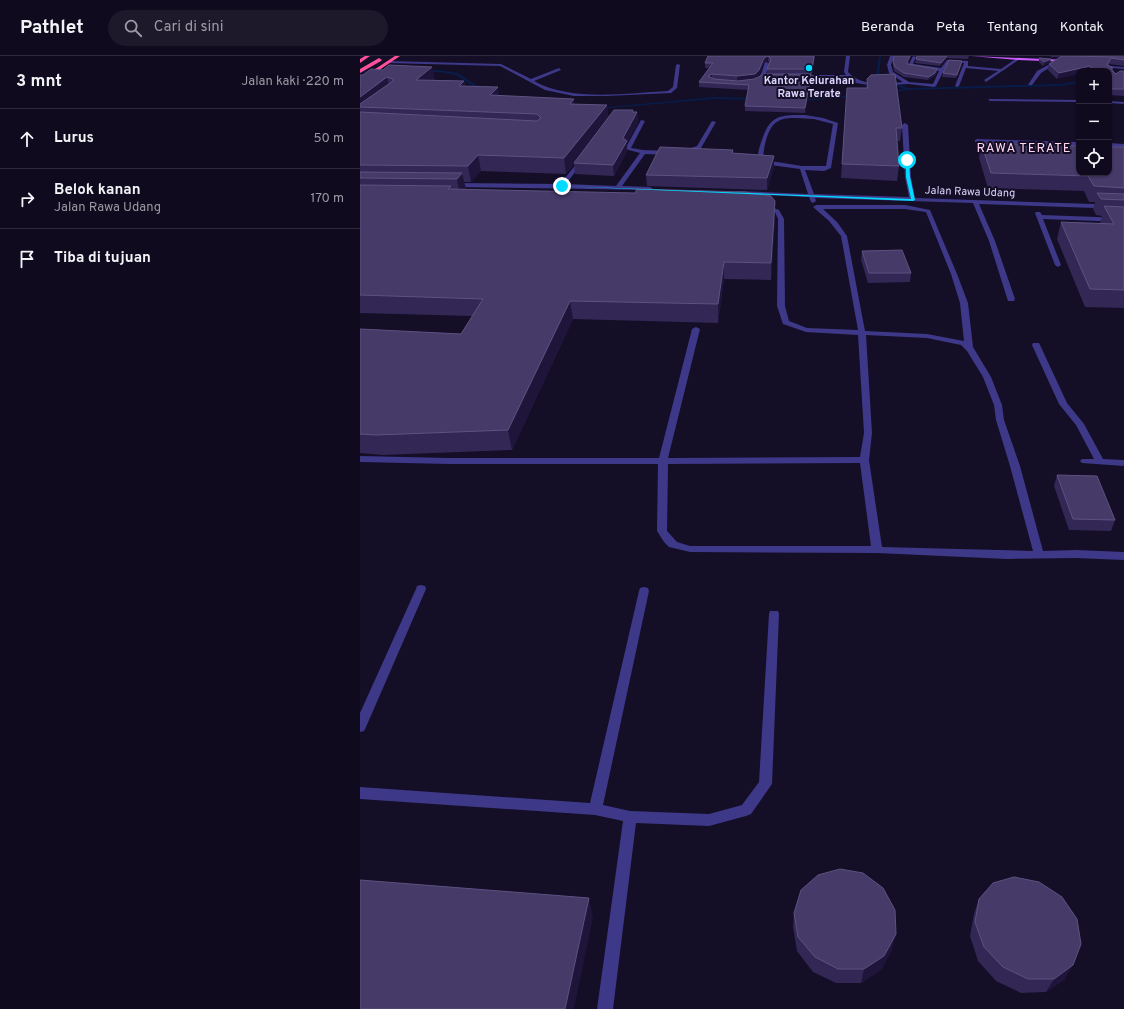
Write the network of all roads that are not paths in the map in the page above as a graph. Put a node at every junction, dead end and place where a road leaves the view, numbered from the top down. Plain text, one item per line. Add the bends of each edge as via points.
1 (368, 56) edge
2 (385, 56) edge
3 (398, 56) edge
4 (848, 56) edge
5 (892, 56) edge
6 (973, 56) edge
7 (914, 57) dead end
8 (1018, 59) junction
9 (1060, 60) junction
10 (360, 61) edge
11 (1075, 61) edge
12 (390, 62) junction
13 (768, 63) edge
14 (678, 65) dead end
15 (965, 67) junction
16 (1111, 68) edge
17 (559, 69) dead end
18 (1123, 69) edge
19 (942, 70) junction
20 (1003, 70) junction
21 (360, 71) edge
22 (794, 76) edge
23 (848, 76) junction
24 (361, 80) edge
25 (530, 80) junction
26 (986, 81) dead end
27 (751, 83) edge
28 (905, 84) junction
29 (1030, 84) dead end
30 (957, 86) dead end
31 (990, 100) dead end
32 (1076, 102) edge
33 (1112, 102) edge
34 (1124, 103) edge
35 (643, 121) dead end
36 (714, 122) dead end
37 (905, 125) dead end
38 (977, 141) dead end
39 (1076, 144) edge
40 (1112, 146) edge
41 (1124, 146) edge
42 (642, 152) junction
43 (587, 153) edge
44 (802, 168) junction
45 (444, 185) edge
46 (562, 186) junction
47 (618, 188) junction
48 (660, 190) edge
49 (731, 192) edge
50 (811, 196) junction
51 (913, 200) junction
52 (975, 202) junction
53 (1034, 204) junction
54 (757, 206) edge
55 (816, 207) junction
56 (1124, 207) edge
57 (1040, 217) junction
58 (1124, 220) edge
59 (1058, 265) dead end
60 (1011, 299) dead end
61 (696, 328) dead end
62 (862, 334) junction
63 (1036, 345) dead end
64 (970, 348) junction
65 (360, 459) edge
66 (663, 460) junction
67 (864, 460) junction
68 (1085, 462) dead end
69 (1100, 462) junction
70 (1124, 463) edge
71 (877, 550) junction
72 (1040, 555) junction
73 (1124, 556) edge
74 (421, 589) dead end
75 (644, 591) dead end
76 (774, 614) dead end
77 (360, 727) edge
78 (360, 793) edge
79 (594, 809) junction
80 (630, 817) junction
81 (605, 1009) edge

1 - 10 highway
2 - 21 highway
3 - 12 highway
4 - 23 street
5 - 28 street via 891,73
6 - 8 main road
7 - 19 street via 910,64 912,66
8 - 9 main road
8 - 20 street
9 - 11 main road
9 - 29 street via 1040,72
12 - 24 highway
12 - 25 street via 501,65
13 - 27 street via 765,76
14 - 25 street via 675,88 669,92 578,94 547,89
15 - 19 street via 967,62 947,61
15 - 20 street
15 - 30 street
16 - 18 street
17 - 25 street
19 - 28 street via 934,86
20 - 26 street
22 - 23 street
23 - 28 street via 868,85
31 - 32 street
33 - 34 street
35 - 42 street via 628,149
36 - 42 street via 699,147 691,151
37 - 51 street via 908,177
38 - 39 street
40 - 41 street
42 - 47 street
43 - 46 street
44 - 44 street via 761,161 763,143 770,125 786,117 824,118 836,123 829,166 824,169
44 - 50 street
45 - 46 street
46 - 47 street
47 - 48 street
49 - 50 street, Jalan Rawa Udang
50 - 51 street, Jalan Rawa Udang
50 - 55 street
51 - 52 street, Jalan Rawa Udang
52 - 53 street, Jalan Rawa Udang
52 - 60 street via 992,241
53 - 56 street, Jalan Rawa Udang
53 - 57 street
54 - 62 street via 772,208 781,219 781,306 786,322 806,330
55 - 62 street via 837,224 844,236
55 - 64 street via 905,207 928,212 964,303
57 - 58 street
57 - 59 street
61 - 66 street
62 - 64 street via 927,336 964,343
62 - 67 street via 868,433
63 - 69 street via 1063,404 1080,424
64 - 72 street via 987,377 998,405 1000,420
65 - 66 street
66 - 67 street
66 - 71 street via 662,531 666,540 676,546 690,549
67 - 71 street
68 - 69 street
69 - 70 street
71 - 72 street
72 - 73 street
74 - 77 street
75 - 79 street
76 - 80 street via 766,784 746,810 709,820
78 - 79 street
79 - 80 street
80 - 81 street

